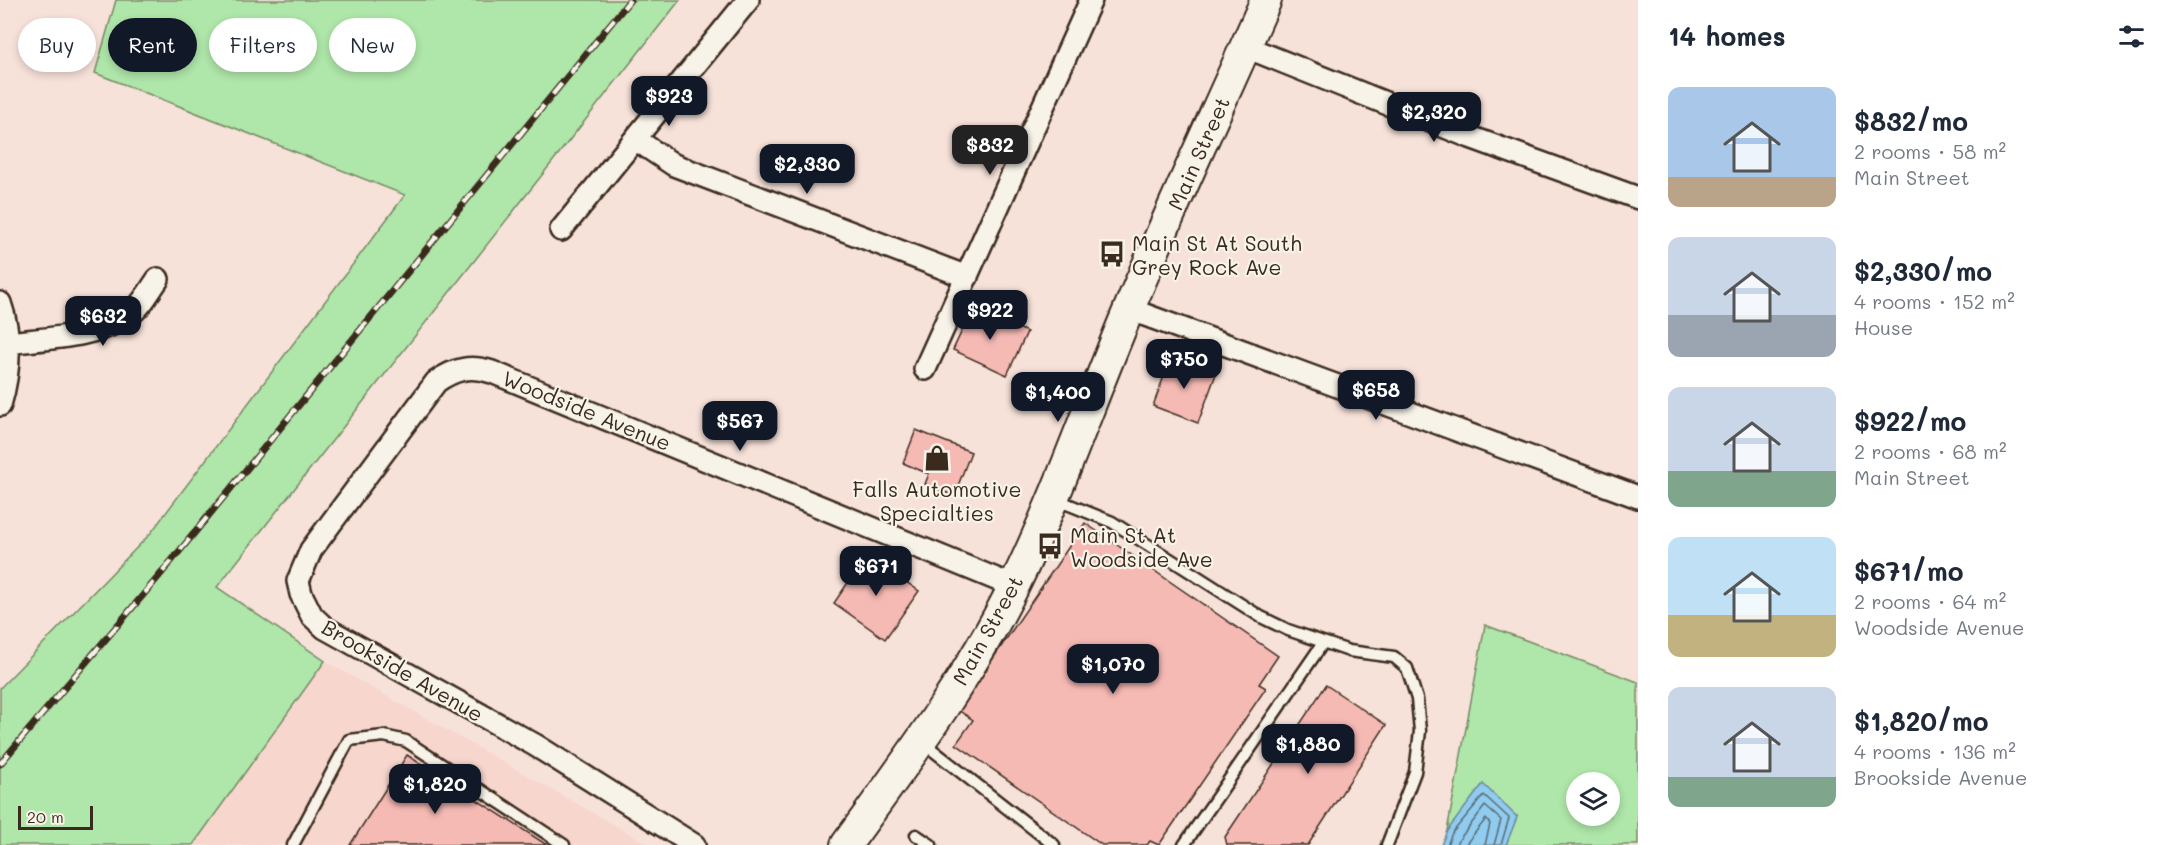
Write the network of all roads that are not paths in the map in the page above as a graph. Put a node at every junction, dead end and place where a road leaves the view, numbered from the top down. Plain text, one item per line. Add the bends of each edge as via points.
1 (748, 0) edge
2 (1091, 0) edge
3 (1266, 0) edge
4 (1246, 46) junction
5 (635, 139) junction
6 (1638, 198) edge
7 (561, 230) dead end
8 (967, 276) junction
9 (158, 279) dead end
10 (0, 303) edge
11 (1129, 309) junction
12 (8, 343) junction
13 (457, 369) joint
14 (925, 369) dead end
15 (0, 405) edge
16 (1638, 497) edge
17 (1054, 499) junction
18 (1014, 586) junction
19 (1323, 643) junction
20 (921, 741) junction
21 (916, 835) dead end
22 (293, 845) edge
23 (564, 845) edge
24 (694, 845) edge
25 (846, 845) edge
26 (931, 845) edge
27 (1054, 845) edge
28 (1184, 845) edge
29 (1387, 845) edge

1 - 5 street
2 - 8 street
3 - 4 main road, Main Street
4 - 6 street via 1470,137
4 - 11 main road, Main Street
5 - 7 street
5 - 8 street via 674,165
8 - 14 street
9 - 12 street via 131,314 112,324 70,335
10 - 12 street
11 - 16 street
11 - 17 main road, Main Street
12 - 15 street via 6,384
13 - 18 street, Woodside Avenue via 492,372
13 - 24 street, Brookside Avenue via 436,382 422,399 311,549 298,581 301,594 312,616 345,641 536,746
17 - 18 main road, Main Street
17 - 19 lane via 1112,522 1261,616
18 - 20 main road, Main Street
19 - 28 lane
19 - 29 lane via 1373,656 1394,657 1407,669 1417,699 1420,731 1415,772
20 - 25 main road, Main Street
20 - 27 lane
21 - 26 lane
22 - 23 lane via 349,740 384,735 406,741

